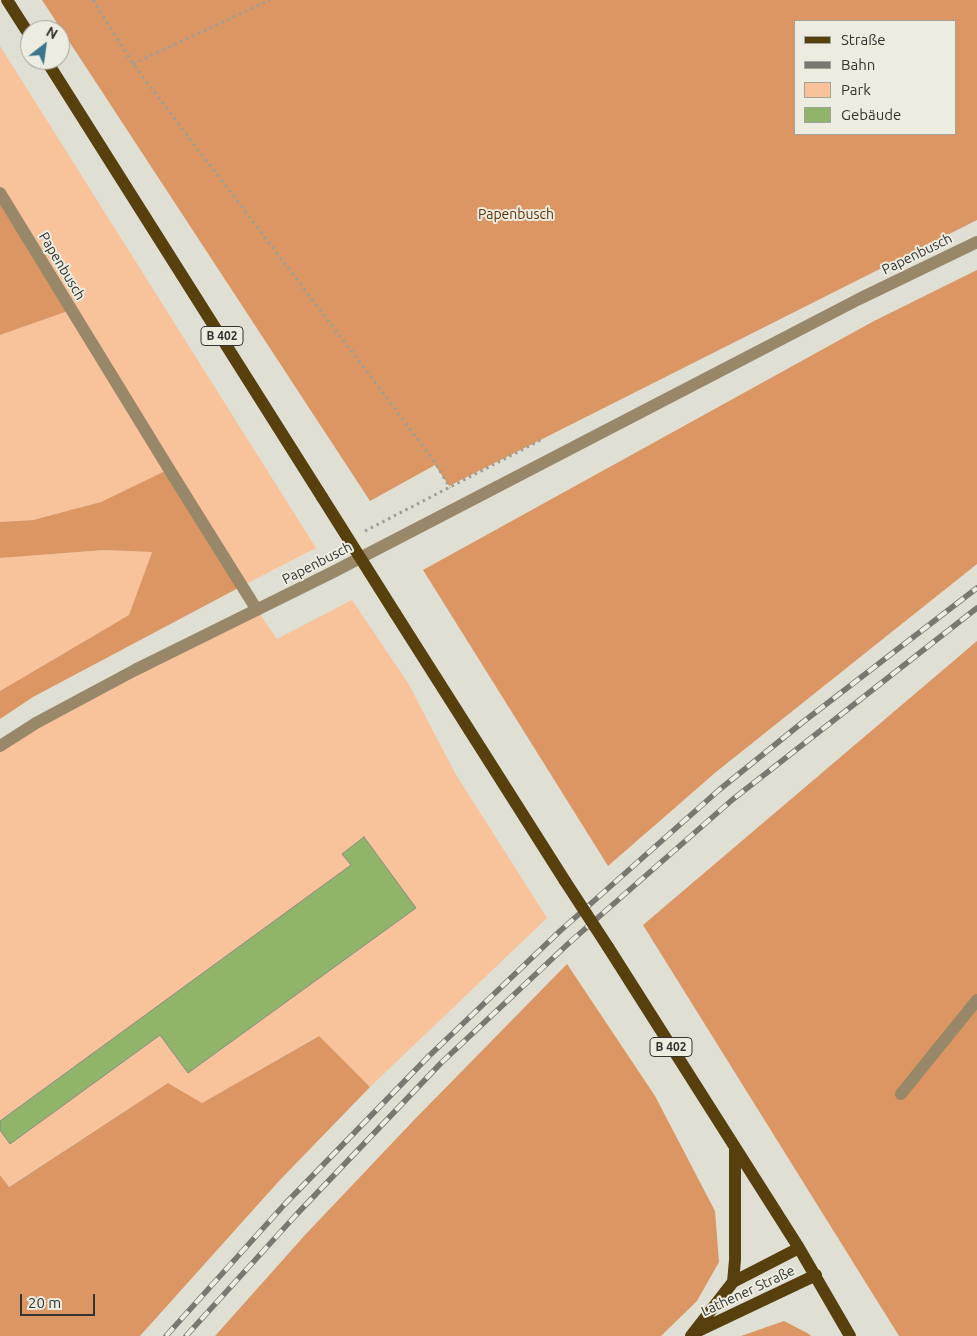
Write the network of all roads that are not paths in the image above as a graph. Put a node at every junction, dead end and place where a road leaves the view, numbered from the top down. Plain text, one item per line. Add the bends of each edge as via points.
1 (7, 0) edge
2 (20, 20) edge
3 (52, 70) edge
4 (0, 193) edge
5 (977, 242) edge
6 (257, 610) junction
7 (0, 746) edge
8 (977, 1000) edge
9 (901, 1094) dead end
10 (735, 1147) junction
11 (799, 1248) junction
12 (816, 1276) junction
13 (733, 1282) junction
14 (692, 1335) edge
15 (850, 1336) edge

1 - 2 main road
3 - 10 main road, B 402, bridge
4 - 6 street, Papenbusch
5 - 6 street, Papenbusch via 859,299
6 - 7 street, Papenbusch via 135,670
8 - 9 street
10 - 11 main road, B 402
10 - 13 main road
11 - 12 main road, B 402
11 - 13 main road, Lathener Straße
12 - 14 main road, Lathener Straße
12 - 15 main road, B 402
13 - 14 main road, Lathener Straße

